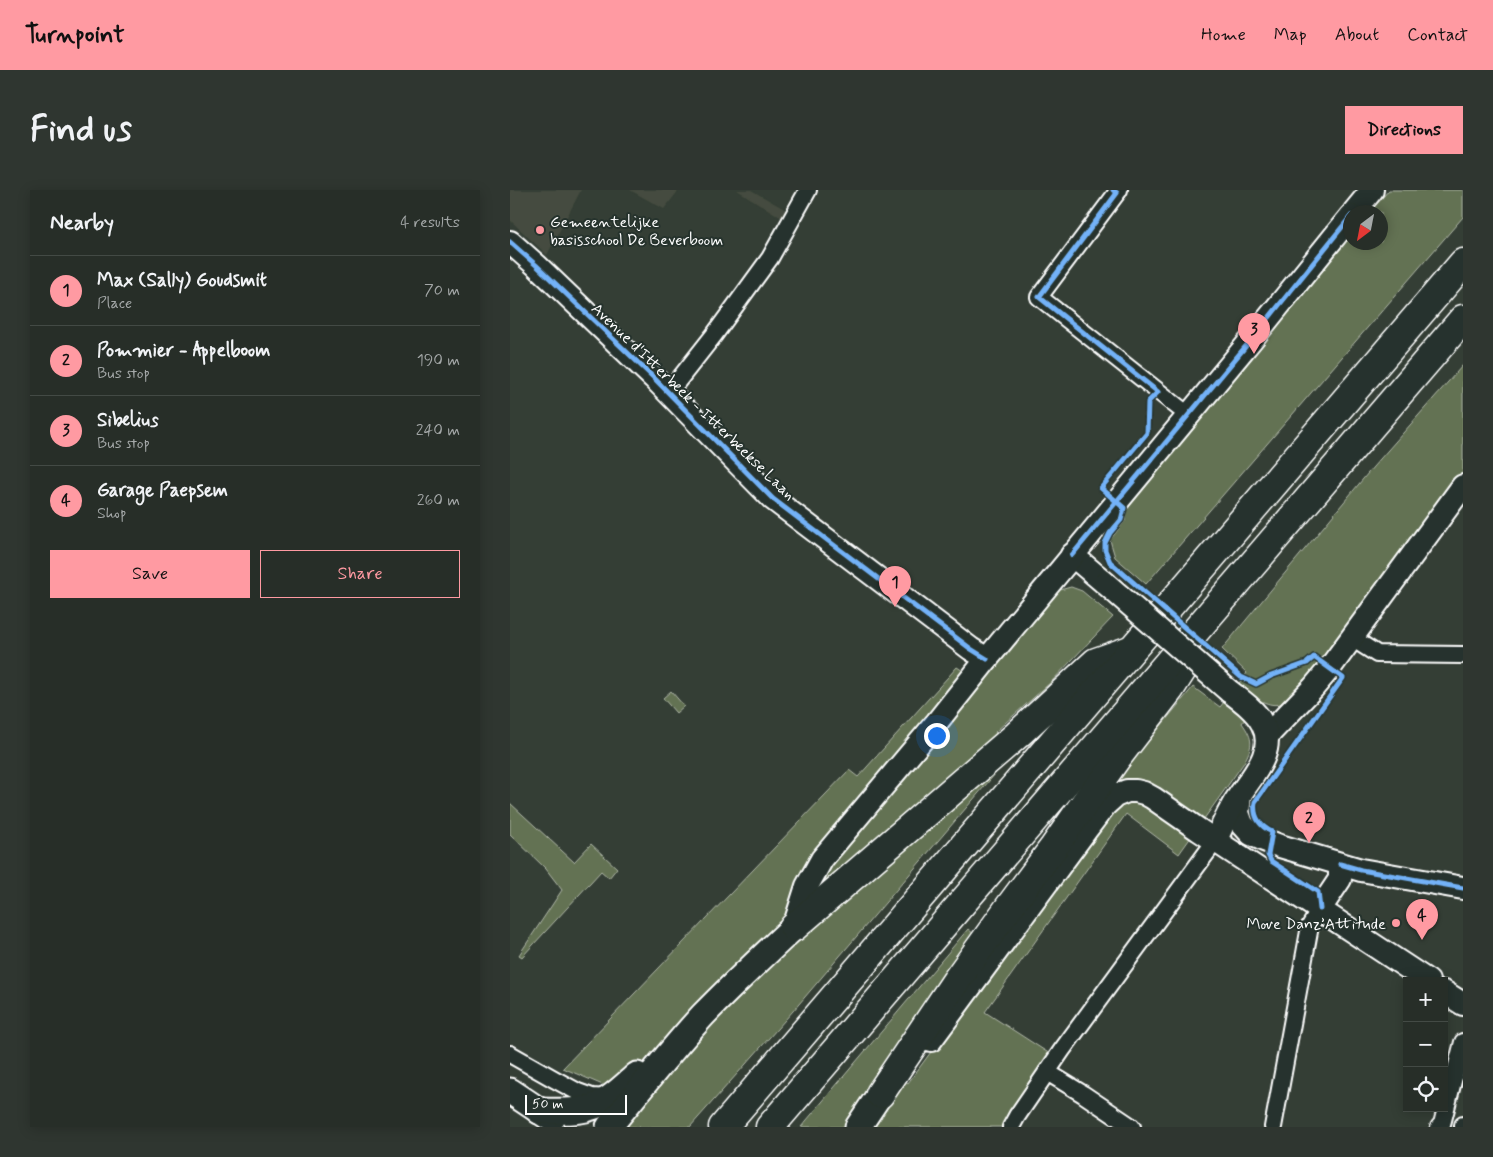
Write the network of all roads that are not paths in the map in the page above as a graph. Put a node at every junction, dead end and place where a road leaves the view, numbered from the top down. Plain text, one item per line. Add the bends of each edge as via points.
1 (808, 190) edge
2 (1372, 190) edge
3 (1116, 191) edge
4 (1360, 205) edge
5 (1343, 225) edge
6 (510, 242) edge
7 (1463, 263) edge
8 (1463, 319) edge
9 (668, 392) junction
10 (1188, 415) junction
11 (1463, 486) edge
12 (1072, 555) junction
13 (1246, 573) junction
14 (1352, 638) junction
15 (1132, 650) junction
16 (1463, 655) edge
17 (987, 658) junction
18 (1267, 736) junction
19 (1240, 795) junction
20 (1216, 840) junction
21 (1340, 864) junction
22 (1463, 888) edge
23 (1320, 909) junction
24 (794, 927) junction
25 (1422, 977) edge
26 (1448, 995) edge
27 (1463, 1004) edge
28 (1463, 1042) edge
29 (510, 1054) edge
30 (667, 1057) junction
31 (1048, 1072) junction
32 (510, 1091) edge
33 (880, 1094) junction
34 (610, 1098) junction
35 (539, 1110) junction
36 (566, 1127) edge
37 (609, 1127) edge
38 (723, 1127) edge
39 (770, 1127) edge
40 (858, 1127) edge
41 (1011, 1127) edge
42 (1132, 1127) edge
43 (1273, 1127) edge
44 (1439, 1127) edge

1 - 9 street via 770,258
2 - 4 street
3 - 10 street via 1038,296
5 - 10 street
6 - 9 street, Avenue d'Itterbeek - Itterbeekse Laan
7 - 15 highway
8 - 13 highway
9 - 17 street, Avenue d'Itterbeek - Itterbeekse Laan via 773,499
10 - 12 street
11 - 14 street
12 - 17 street
12 - 18 street, bridge via 1250,708
13 - 33 highway via 1170,689 956,981
13 - 39 highway
14 - 16 street via 1377,654
14 - 18 street via 1313,688
15 - 24 highway via 1096,662 1017,735
15 - 38 highway
17 - 24 street via 822,859 807,886
18 - 19 street via 1267,750 1262,763
19 - 20 street
19 - 21 street via 1238,813 1251,834
20 - 23 street
20 - 31 street
20 - 33 street via 1144,793 1127,791 1115,796 1086,830 914,1064
21 - 22 street
21 - 23 street via 1340,879
23 - 25 street
23 - 43 street via 1310,926
24 - 30 main road via 742,976
26 - 27 street
28 - 44 street
29 - 34 street via 578,1092
30 - 34 main road via 642,1070
30 - 37 main road
31 - 41 street
31 - 42 street
32 - 35 main road
33 - 40 main road
34 - 35 main road via 591,1108 571,1112
35 - 36 main road

